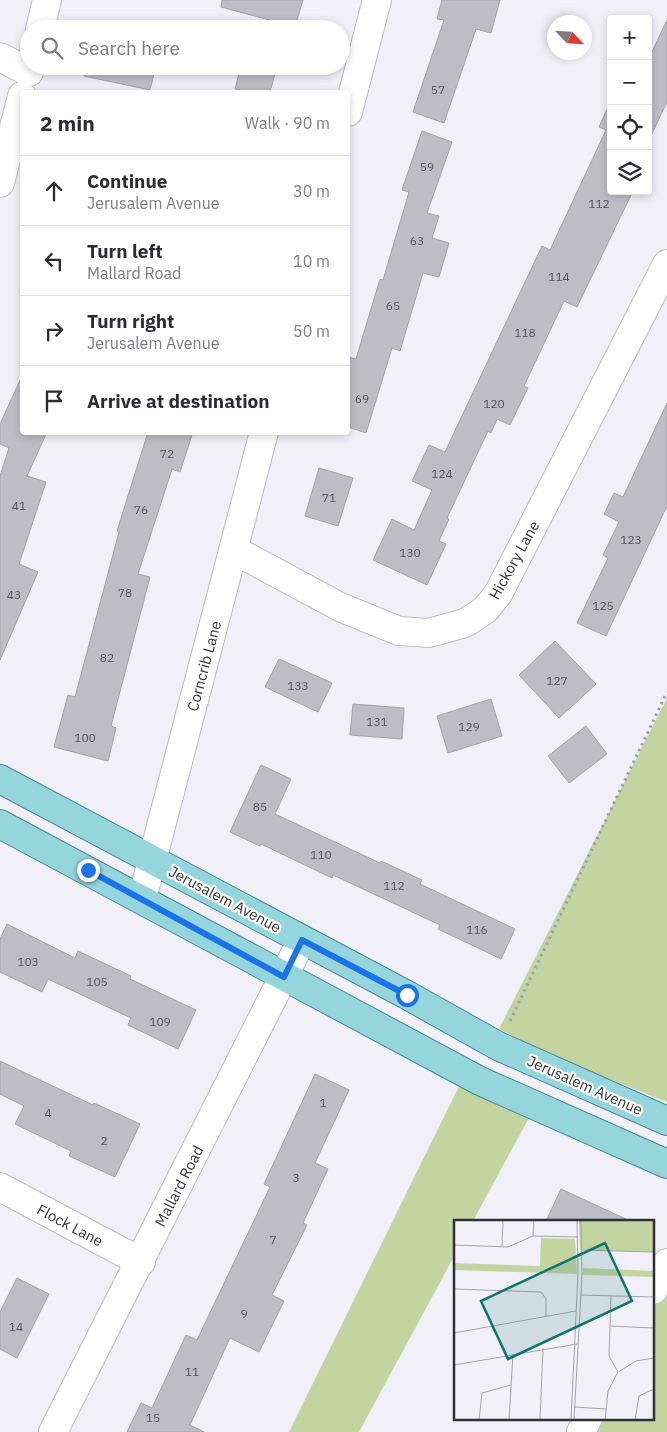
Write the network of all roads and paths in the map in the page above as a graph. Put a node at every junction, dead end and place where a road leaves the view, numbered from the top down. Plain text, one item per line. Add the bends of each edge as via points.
1 (47, 0) edge
2 (377, 0) edge
3 (42, 20) edge
4 (0, 57) edge
5 (26, 82) edge
6 (350, 104) edge
7 (20, 105) edge
8 (0, 183) edge
9 (667, 264) edge
10 (263, 435) edge
11 (234, 550) junction
12 (667, 692) edge
13 (0, 779) edge
14 (0, 824) edge
15 (153, 861) junction
16 (142, 899) junction
17 (302, 940) junction
18 (284, 977) junction
19 (498, 1046) junction
20 (667, 1121) edge
21 (667, 1164) edge
22 (0, 1188) edge
23 (140, 1262) junction
24 (667, 1263) edge
25 (654, 1288) edge
26 (53, 1432) edge

1 - 3 street
2 - 6 street
4 - 5 street
7 - 8 street
9 - 11 street, Hickory Lane via 498,594 485,610 464,623 429,633 399,631 340,607
10 - 11 street, Corncrib Lane
11 - 15 street, Corncrib Lane
12 - 19 path
13 - 15 main road, Jerusalem Avenue
14 - 16 main road
15 - 16 street, Corncrib Lane
15 - 17 main road, Jerusalem Avenue
16 - 18 main road
17 - 18 street, Mallard Road
17 - 19 main road, Jerusalem Avenue
18 - 21 main road via 480,1081
18 - 23 street, Mallard Road
19 - 20 main road, Jerusalem Avenue
22 - 23 street, Flock Lane
23 - 26 street, Mallard Road
24 - 25 street

